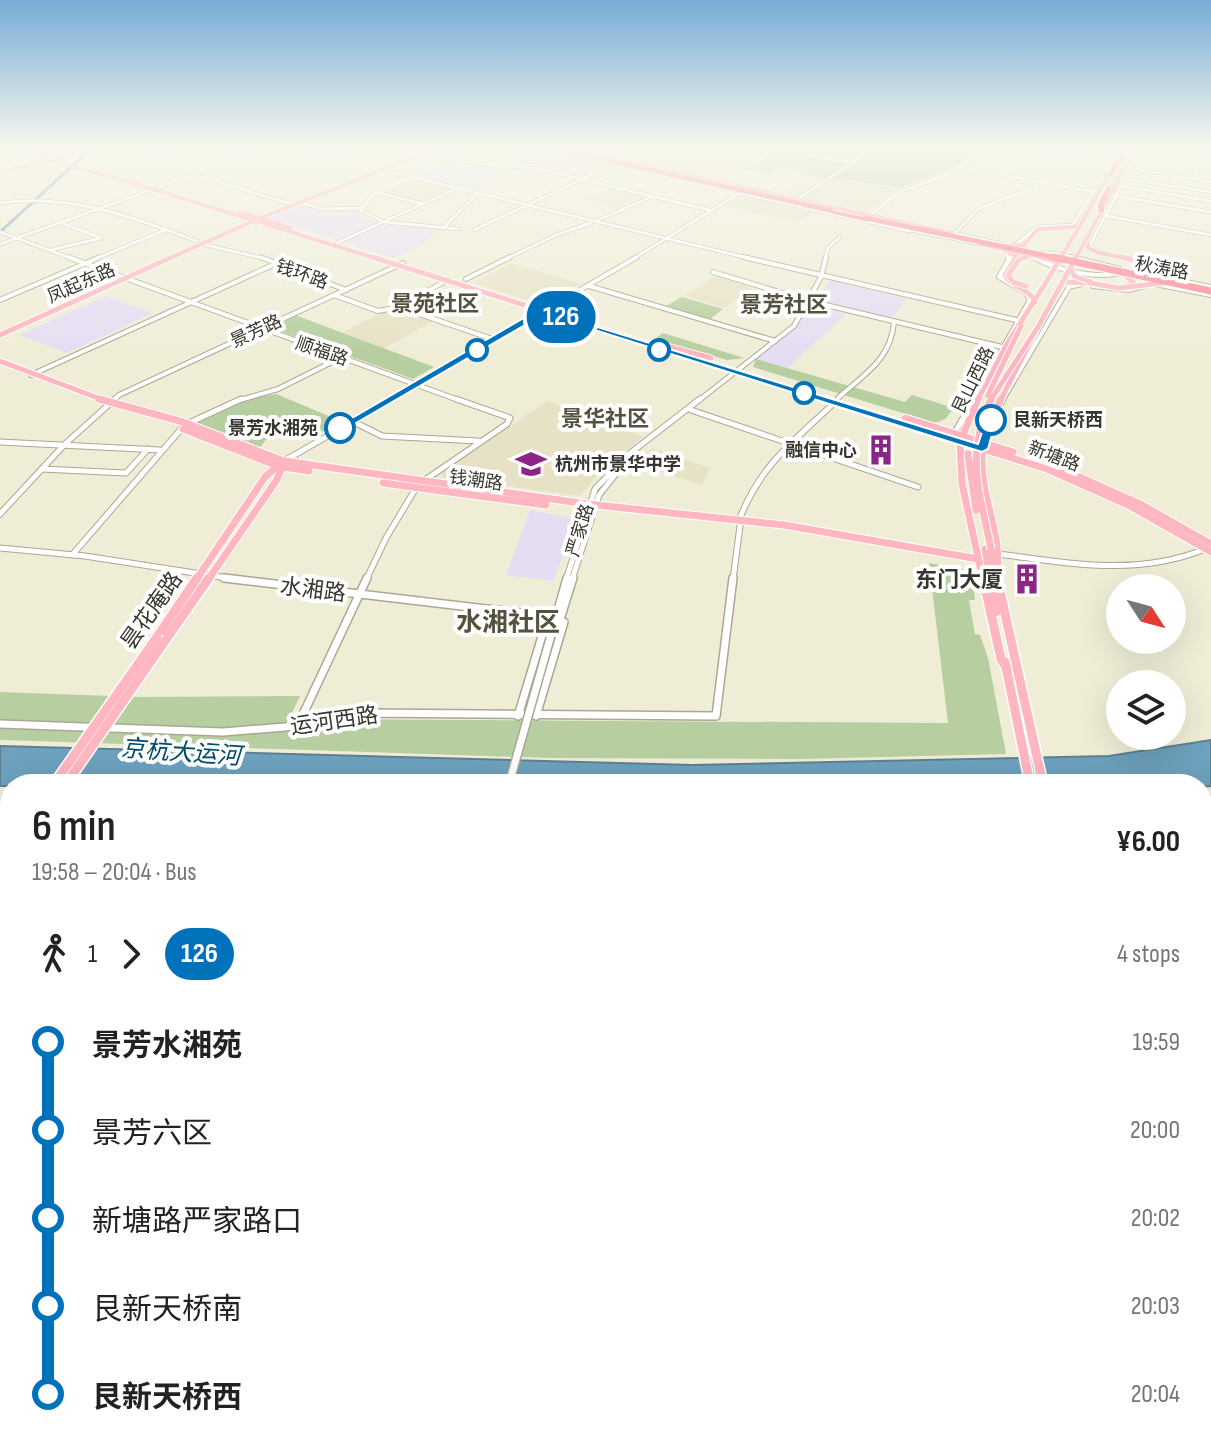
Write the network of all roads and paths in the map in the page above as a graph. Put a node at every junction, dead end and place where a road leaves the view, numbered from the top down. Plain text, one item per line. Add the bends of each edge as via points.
1 (1104, 214) edge
2 (87, 215) edge
3 (122, 215) edge
4 (239, 215) edge
5 (239, 215) edge
6 (261, 215) edge
7 (264, 215) edge
8 (366, 215) edge
9 (400, 215) edge
10 (456, 215) edge
11 (506, 215) edge
12 (565, 215) edge
13 (610, 215) edge
14 (707, 215) edge
15 (839, 215) edge
16 (857, 215) edge
17 (864, 215) edge
18 (864, 215) edge
19 (865, 215) edge
20 (865, 215) edge
21 (865, 215) edge
22 (972, 215) edge
23 (1079, 215) edge
24 (1086, 215) edge
25 (1103, 215) edge
26 (1108, 215) edge
27 (870, 216) junction
28 (252, 219) junction
29 (385, 222) junction
30 (594, 222) junction
31 (1082, 222) junction
32 (62, 223) junction
33 (895, 226) junction
34 (444, 227) junction
35 (459, 229) dead end
36 (165, 230) junction
37 (474, 230) dead end
38 (909, 231) junction
39 (2, 232) edge
40 (955, 233) junction
41 (1211, 235) edge
42 (840, 237) dead end
43 (17, 238) junction
44 (1087, 238) junction
45 (667, 240) junction
46 (212, 241) junction
47 (200, 242) junction
48 (337, 243) junction
49 (1070, 243) junction
50 (0, 244) edge
51 (1003, 247) junction
52 (51, 250) junction
53 (1035, 255) junction
54 (1073, 263) junction
55 (86, 264) junction
56 (275, 264) junction
57 (400, 264) junction
58 (713, 272) dead end
59 (1123, 273) junction
60 (121, 277) junction
61 (821, 277) junction
62 (466, 279) dead end
63 (1048, 279) junction
64 (1161, 279) junction
65 (442, 283) dead end
66 (1155, 284) junction
67 (589, 286) junction
68 (346, 290) junction
69 (1211, 290) edge
70 (1056, 294) junction
71 (334, 295) junction
72 (0, 300) edge
73 (187, 301) junction
74 (809, 301) junction
75 (1035, 302) junction
76 (399, 307) junction
77 (546, 310) junction
78 (894, 322) junction
79 (1019, 323) junction
80 (1038, 327) junction
81 (259, 329) junction
82 (0, 332) edge
83 (495, 340) junction
84 (775, 341) junction
85 (1002, 347) junction
86 (340, 358) junction
87 (0, 361) edge
88 (738, 370) junction
89 (31, 375) junction
90 (416, 384) junction
91 (836, 400) junction
92 (108, 404) junction
93 (691, 410) junction
94 (993, 413) junction
95 (352, 421) junction
96 (185, 426) junction
97 (959, 437) junction
98 (481, 441) junction
99 (0, 442) edge
100 (65, 444) junction
101 (791, 444) junction
102 (983, 446) junction
103 (148, 449) junction
104 (160, 450) junction
105 (1007, 456) junction
106 (282, 465) junction
107 (982, 465) junction
108 (42, 469) junction
109 (419, 485) junction
110 (918, 487) dead end
111 (591, 508) junction
112 (0, 514) edge
113 (740, 523) junction
114 (0, 548) edge
115 (1209, 549) edge
116 (991, 551) junction
117 (73, 554) junction
118 (979, 562) junction
119 (205, 575) junction
120 (361, 595) junction
121 (563, 609) junction
122 (554, 617) junction
123 (551, 635) junction
124 (162, 637) junction
125 (1006, 667) junction
126 (518, 716) junction
127 (536, 716) junction
128 (0, 724) edge
129 (298, 725) junction
130 (61, 774) edge
131 (73, 774) edge
132 (512, 774) edge
133 (1028, 774) edge
134 (1041, 774) edge

1 - 64 street via 1090,247 1140,261
2 - 32 street
3 - 36 street
4 - 28 main road, 新塘路
5 - 28 main road, 新塘路
6 - 28 main road, 凤起东路
7 - 28 main road, 凤起东路
8 - 29 street
9 - 29 street
10 - 34 street
11 - 37 street
12 - 30 street
13 - 30 street
14 - 45 street, 昙花庵路
15 - 38 street
16 - 69 highway, bridge
17 - 27 main road, 秋涛路
18 - 27 highway
19 - 69 highway, bridge
20 - 27 main road, 秋涛路
21 - 27 street
22 - 40 street
23 - 51 street via 1073,225 1037,227 1017,244
24 - 31 main road, 艮山西路
25 - 44 main road, 艮山西路
26 - 41 street
27 - 33 main road, 秋涛路
27 - 40 street
27 - 51 main road, 秋涛路, bridge
28 - 46 main road, 凤起东路
28 - 47 main road, 凤起东路
28 - 48 main road, 新塘路
28 - 57 main road, 新塘路
29 - 34 street
29 - 48 street
30 - 45 street
30 - 62 street
31 - 49 main road, 艮山西路, bridge
31 - 51 main road, bridge via 1038,229 1024,245
32 - 43 street
32 - 52 street via 101,238
33 - 38 street
33 - 51 main road, 秋涛路, bridge
34 - 35 street
36 - 47 street
36 - 55 street
38 - 51 street
39 - 43 street, 顺福路
40 - 51 street
42 - 61 street, 严家路 via 824,255
43 - 50 street
43 - 52 street, 顺福路
44 - 54 main road, 艮山西路, bridge
44 - 64 main road, bridge via 1093,251 1133,260
45 - 61 street
45 - 67 street, 昙花庵路
46 - 47 main road, 凤起东路
46 - 56 street, 钱环路
47 - 60 main road, 凤起东路
48 - 57 main road, 新塘路
49 - 53 main road via 1066,232 1042,229 1028,244
49 - 63 main road, 艮山西路, bridge
51 - 53 main road, 秋涛路, bridge
51 - 75 main road, bridge via 1017,257 1007,280 1031,293
51 - 79 street via 1010,257 999,273 1001,281 1030,296
52 - 55 street, 顺福路
53 - 59 main road, 秋涛路, bridge
53 - 63 main road, bridge via 1021,258 1008,278 1026,286
54 - 59 main road, bridge via 1092,253 1139,265
54 - 59 main road, bridge via 1071,274 1076,278 1113,287 1133,285
54 - 70 main road, 艮山西路, bridge
55 - 60 street, 顺福路
55 - 72 street
56 - 68 street, 钱环路
56 - 73 street
57 - 68 street, 景芳路
57 - 77 main road, 新塘路
58 - 74 street
59 - 64 main road, 秋涛路, bridge
59 - 66 street
60 - 73 street, 顺福路
60 - 82 main road, 凤起东路
61 - 74 street, 严家路
61 - 79 street
63 - 75 main road, 艮山西路
64 - 66 street
64 - 69 main road, 秋涛路, bridge
64 - 70 main road, bridge via 1119,288 1069,281
65 - 76 street
66 - 69 street
66 - 94 street via 1122,291 1072,284
67 - 77 street, 昙花庵路
67 - 84 street
68 - 71 street, 景芳路
70 - 80 main road, 艮山西路, bridge
71 - 76 street via 378,311
71 - 81 street, 景芳路
73 - 81 street, 顺福路
73 - 89 street
74 - 78 street
74 - 84 street, 严家路 via 794,326
75 - 79 main road, 艮山西路
76 - 83 street
77 - 83 street, 昙花庵路
77 - 88 main road, 新塘路
78 - 85 street
78 - 91 street via 886,358
79 - 85 street
79 - 97 main road, 艮山西路, bridge
79 - 116 main road, 艮山西路, bridge via 971,434 969,476
80 - 94 main road, 艮山西路, bridge
80 - 116 main road, 艮山西路, bridge via 993,395 977,435 974,461
81 - 86 street, 顺福路
81 - 92 street, 景芳路
83 - 90 street, 昙花庵路
84 - 88 street, 严家路
85 - 97 street
86 - 90 street, 顺福路
86 - 96 street
87 - 89 main road, 钱潮路
88 - 91 main road, 新塘路
88 - 93 street, 严家路
88 - 111 street, 严家路 via 618,464 595,489
89 - 92 main road, 钱潮路
90 - 95 street, 昙花庵路
90 - 98 street, 顺福路 via 510,418
91 - 97 main road, 新塘路
91 - 101 street
92 - 96 main road, 钱潮路
92 - 100 street, 景芳路
93 - 101 street
93 - 111 street, 严家路 via 620,468
94 - 102 main road, 艮山西路
95 - 98 street via 382,436
95 - 106 street, 昙花庵路
96 - 104 street
96 - 106 main road, 钱潮路
97 - 102 main road, 新塘路
97 - 118 main road, 艮山西路 via 962,484
98 - 109 street
99 - 100 street
100 - 103 street
100 - 108 street, 景芳路
101 - 110 street
101 - 113 street via 755,482
102 - 105 main road, 新塘路
102 - 107 main road, 艮山西路
102 - 115 main road, 新塘路 via 1100,485
103 - 104 street
103 - 108 street via 126,473
104 - 117 street
105 - 107 main road
105 - 115 main road, 新塘路 via 1128,505
106 - 109 main road, 钱潮路
106 - 119 main road, 昙花庵路
107 - 116 main road, 艮山西路
108 - 112 street, 景芳路
109 - 111 main road, 钱潮路
109 - 120 street via 386,538
111 - 113 main road, 钱潮路
111 - 121 street, 严家路
111 - 122 street, 严家路
113 - 118 main road, 钱潮路
113 - 127 street, 运河西路 via 716,716
114 - 117 street, 水湘路
115 - 116 street via 1175,561 1125,568
116 - 125 main road, 艮山西路
116 - 134 main road, 艮山西路
117 - 119 street, 水湘路
118 - 125 main road, 艮山西路
119 - 120 street, 水湘路
119 - 124 main road, 昙花庵路
120 - 122 street, 水湘路
120 - 129 street
121 - 123 street, 严家路
121 - 127 street, 严家路 via 566,616
122 - 123 street, 严家路
122 - 126 street, 严家路 via 546,623
123 - 132 street, 严家路, bridge
124 - 130 main road, 昙花庵路, bridge
124 - 131 main road, 昙花庵路, bridge
125 - 133 main road, 艮山西路
126 - 127 street, 运河西路
126 - 129 street, 运河西路 via 367,713
128 - 129 street, 运河西路 via 223,732

